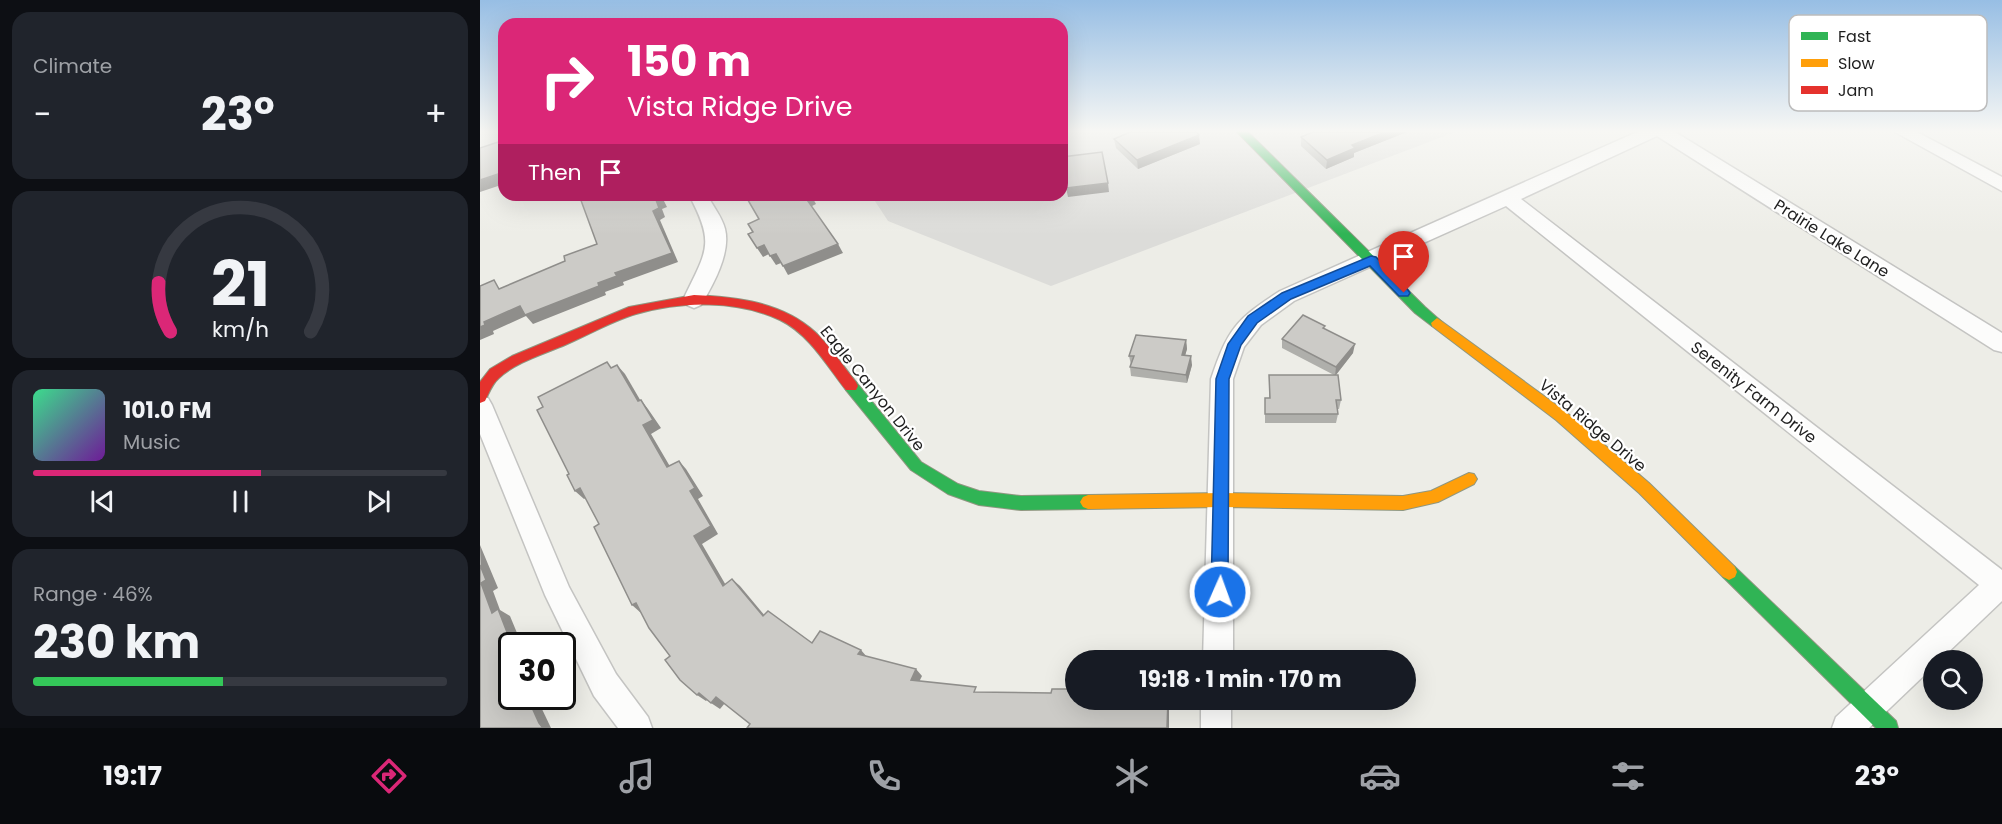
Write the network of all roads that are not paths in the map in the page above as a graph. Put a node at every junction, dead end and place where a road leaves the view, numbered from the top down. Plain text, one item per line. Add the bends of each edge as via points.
1 (1280, 166) edge
2 (1576, 166) edge
3 (1716, 166) edge
4 (1966, 166) edge
5 (2002, 185) edge
6 (1507, 197) junction
7 (701, 201) edge
8 (1371, 260) junction
9 (693, 300) junction
10 (2002, 344) edge
11 (481, 397) edge
12 (1469, 479) dead end
13 (1222, 500) junction
14 (2001, 586) edge
15 (1218, 650) edge
16 (1216, 710) edge
17 (1879, 718) edge
18 (637, 728) edge
19 (1216, 728) edge
20 (1847, 728) edge

1 - 8 street, Vista Ridge Drive
2 - 6 street
3 - 10 street, Prairie Lake Lane
4 - 5 street
6 - 8 street
6 - 14 street, Serenity Farm Drive
7 - 9 street via 716,231 708,266
8 - 13 street via 1287,296 1253,319 1234,344 1222,379
8 - 17 street, Vista Ridge Drive via 1420,310 1561,416 1644,488
9 - 11 street, Eagle Canyon Drive via 634,310 517,360 495,373
9 - 13 street, Eagle Canyon Drive via 729,302 787,318 811,336 916,466 953,489 979,498 1021,503
11 - 18 street via 559,595 605,685
12 - 13 street, Eagle Canyon Drive via 1433,497 1403,503
13 - 15 street
14 - 17 street
16 - 19 street
17 - 20 street

